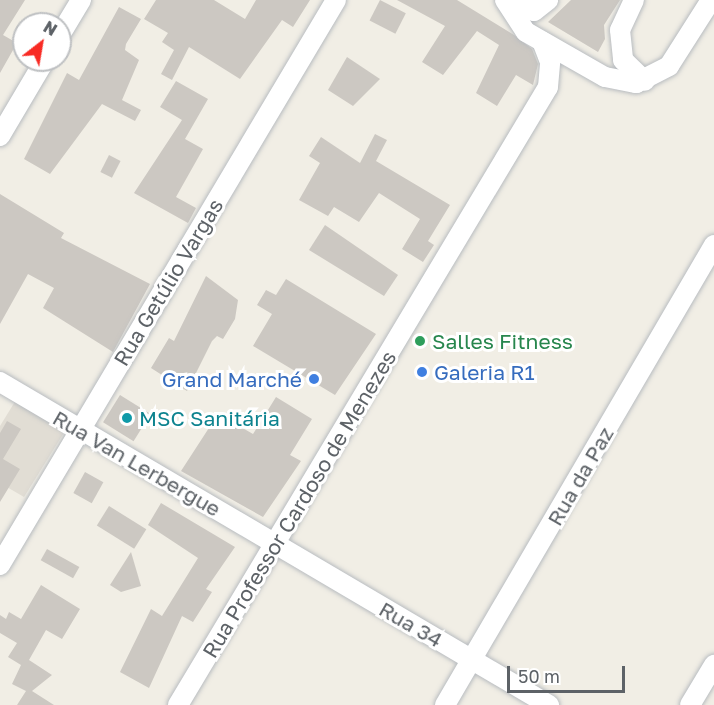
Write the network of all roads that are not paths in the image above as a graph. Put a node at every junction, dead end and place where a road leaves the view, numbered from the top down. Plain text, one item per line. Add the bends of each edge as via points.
1 (81, 0) edge
2 (336, 0) edge
3 (507, 0) edge
4 (548, 0) edge
5 (634, 0) edge
6 (711, 0) edge
7 (72, 15) edge
8 (704, 26) edge
9 (542, 41) junction
10 (38, 72) edge
11 (595, 73) junction
12 (645, 81) junction
13 (548, 87) junction
14 (0, 136) edge
15 (714, 245) edge
16 (0, 382) edge
17 (80, 431) junction
18 (274, 543) junction
19 (0, 565) edge
20 (472, 660) junction
21 (714, 665) edge
22 (178, 705) edge
23 (445, 705) edge
24 (549, 705) edge
25 (690, 705) edge

1 - 7 street
2 - 17 street, Rua Getúlio Vargas
3 - 4 street via 534,10
3 - 9 street via 519,26
5 - 12 street via 620,30 622,60
6 - 8 street
8 - 12 street via 669,66
9 - 11 street
9 - 13 street via 550,62
10 - 14 street
11 - 12 street via 615,81
11 - 13 street via 570,74
13 - 18 street, Rua Professor Cardoso de Menezes
15 - 20 street, Rua da Paz
16 - 17 street, Rua Van Lerbergue
17 - 18 street, Rua Van Lerbergue
17 - 19 street, Rua Getúlio Vargas
18 - 20 street, Rua 34
18 - 22 street, Rua Professor Cardoso de Menezes
20 - 23 street, Rua da Paz
20 - 24 street, Rua 34
21 - 25 street

